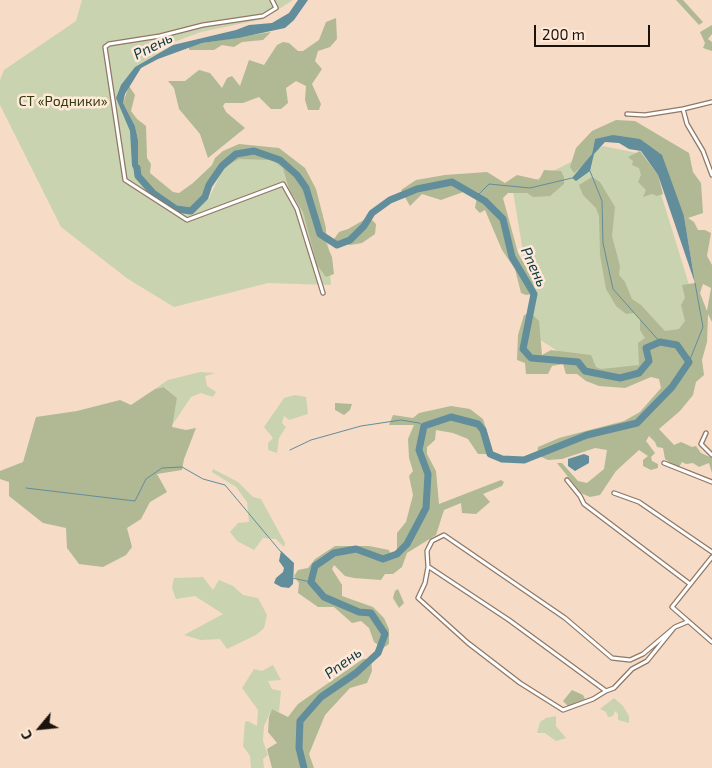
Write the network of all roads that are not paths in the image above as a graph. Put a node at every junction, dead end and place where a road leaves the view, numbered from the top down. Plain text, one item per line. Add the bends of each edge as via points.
1 (272, 0) edge
2 (712, 102) edge
3 (683, 109) junction
4 (627, 114) dead end
5 (712, 175) edge
6 (323, 293) dead end
7 (706, 433) dead end
8 (712, 455) edge
9 (664, 463) dead end
10 (567, 480) dead end
11 (712, 482) edge
12 (614, 493) dead end
13 (712, 552) edge
14 (712, 557) edge
15 (428, 567) junction
16 (690, 584) junction
17 (687, 622) junction
18 (675, 627) junction
19 (712, 642) edge
20 (606, 691) junction

1 - 6 street via 276,8 263,16 203,25 105,47 125,180 186,220 283,184 297,209
2 - 3 street
3 - 4 street via 645,115
3 - 5 street
7 - 8 street via 701,444
9 - 11 street
10 - 16 street via 588,508
12 - 13 street via 639,502
14 - 16 street
15 - 18 street via 427,550 432,541 444,534 565,618 612,658 630,660 643,654
15 - 20 street via 509,620
15 - 20 street via 418,598 468,643 520,683 563,710
16 - 17 street via 672,607
17 - 18 street
17 - 19 street
18 - 20 street via 647,660

